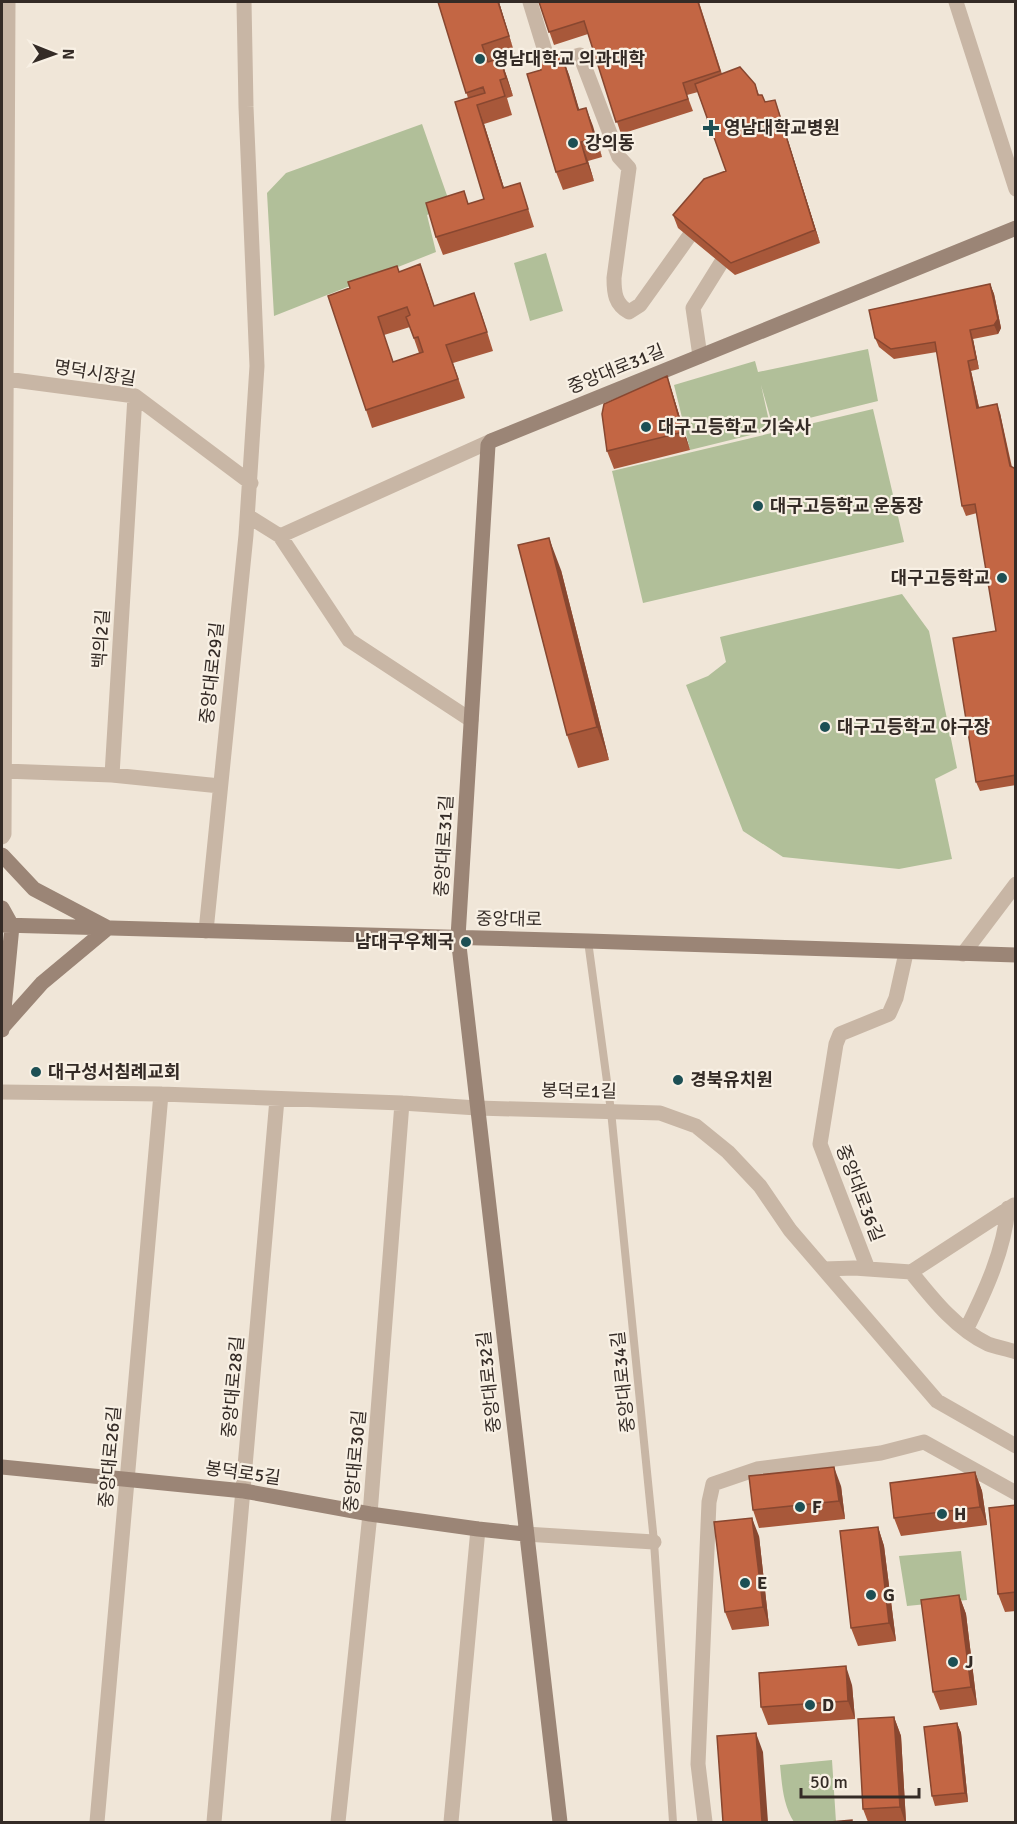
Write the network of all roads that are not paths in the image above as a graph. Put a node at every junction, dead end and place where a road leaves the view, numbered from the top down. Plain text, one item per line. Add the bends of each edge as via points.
1 (8, 2) edge
2 (530, 2) edge
3 (956, 2) edge
4 (248, 5) edge
5 (1016, 189) edge
6 (708, 211) edge
7 (1016, 228) edge
8 (739, 234) edge
9 (700, 356) junction
10 (4, 375) edge
11 (135, 396) junction
12 (4, 410) edge
13 (491, 441) junction
14 (251, 483) junction
15 (248, 516) junction
16 (280, 536) junction
17 (471, 720) junction
18 (4, 771) junction
19 (112, 775) junction
20 (220, 786) junction
21 (2, 837) edge
22 (2, 855) edge
23 (1016, 884) edge
24 (2, 908) edge
25 (7, 925) edge
26 (108, 928) junction
27 (206, 931) junction
28 (458, 937) junction
29 (588, 941) junction
30 (906, 953) junction
31 (963, 954) junction
32 (1016, 955) edge
33 (2, 1029) edge
34 (2, 1092) edge
35 (161, 1094) junction
36 (277, 1099) junction
37 (402, 1103) junction
38 (477, 1108) junction
39 (611, 1111) junction
40 (1012, 1206) edge
41 (824, 1269) junction
42 (868, 1269) junction
43 (911, 1272) junction
44 (966, 1330) junction
45 (1016, 1352) edge
46 (1016, 1446) edge
47 (2, 1467) edge
48 (128, 1479) junction
49 (244, 1491) junction
50 (1016, 1493) edge
51 (370, 1514) junction
52 (478, 1529) junction
53 (525, 1534) junction
54 (654, 1542) junction
55 (96, 1822) edge
56 (214, 1822) edge
57 (338, 1822) edge
58 (451, 1822) edge
59 (560, 1822) edge
60 (673, 1822) edge
61 (705, 1822) edge

1 - 10 street
2 - 6 street via 549,64 580,54 619,157 629,168 614,278 614,295 621,308 628,312 640,305
3 - 5 street
4 - 14 street, 중앙대로29길 via 246,107 257,366
7 - 9 street, 중앙대로31길
8 - 9 street via 693,308
9 - 13 street, 중앙대로31길
10 - 11 street, 명덕시장길
10 - 12 street
11 - 14 street, 명덕시장길
11 - 19 street, 백의2길
12 - 18 street
13 - 16 street
13 - 17 street, 중앙대로31길
14 - 15 street, 중앙대로29길
15 - 16 street
15 - 20 street, 중앙대로29길
16 - 17 street via 349,640
17 - 28 street, 중앙대로31길
18 - 19 street
18 - 21 street
19 - 20 street
20 - 27 street, 중앙대로29길
22 - 26 street via 34,890
23 - 31 street
24 - 25 street
25 - 26 street, 중앙대로
25 - 33 street
26 - 27 street, 중앙대로
26 - 33 street via 42,983
27 - 28 street, 중앙대로
28 - 29 street, 중앙대로
28 - 38 street, 중앙대로32길
29 - 30 street, 중앙대로
29 - 39 lane, 중앙대로34길
30 - 31 street, 중앙대로
30 - 42 street, 중앙대로36길 via 890,1014 840,1034 820,1144
31 - 32 street, 중앙대로
34 - 35 street, 봉덕로1길
35 - 36 street, 봉덕로1길
35 - 48 street, 중앙대로26길
36 - 37 street, 봉덕로1길
36 - 49 street, 중앙대로28길
37 - 38 street, 봉덕로1길
37 - 51 street, 중앙대로30길
38 - 39 street, 봉덕로1길
38 - 53 street, 중앙대로32길
39 - 41 street, 봉덕로1길 via 660,1113 696,1126 760,1186 790,1230
39 - 54 lane, 중앙대로34길
40 - 43 street
40 - 44 street via 991,1273
41 - 42 street
41 - 46 street, 봉덕로1길 via 937,1401
42 - 43 street
43 - 44 street
44 - 45 street via 988,1344
47 - 48 street, 봉덕로5길
48 - 49 street, 봉덕로5길
48 - 55 street, 중앙대로26길
49 - 51 street, 봉덕로5길
49 - 56 street, 중앙대로28길
50 - 61 street via 924,1442 881,1453 757,1469 712,1484 698,1764
51 - 52 street, 봉덕로5길
51 - 57 street, 중앙대로30길
52 - 53 street, 봉덕로5길
52 - 58 street
53 - 54 street, 봉덕로5길
53 - 59 street, 중앙대로32길
54 - 60 lane, 중앙대로34길

